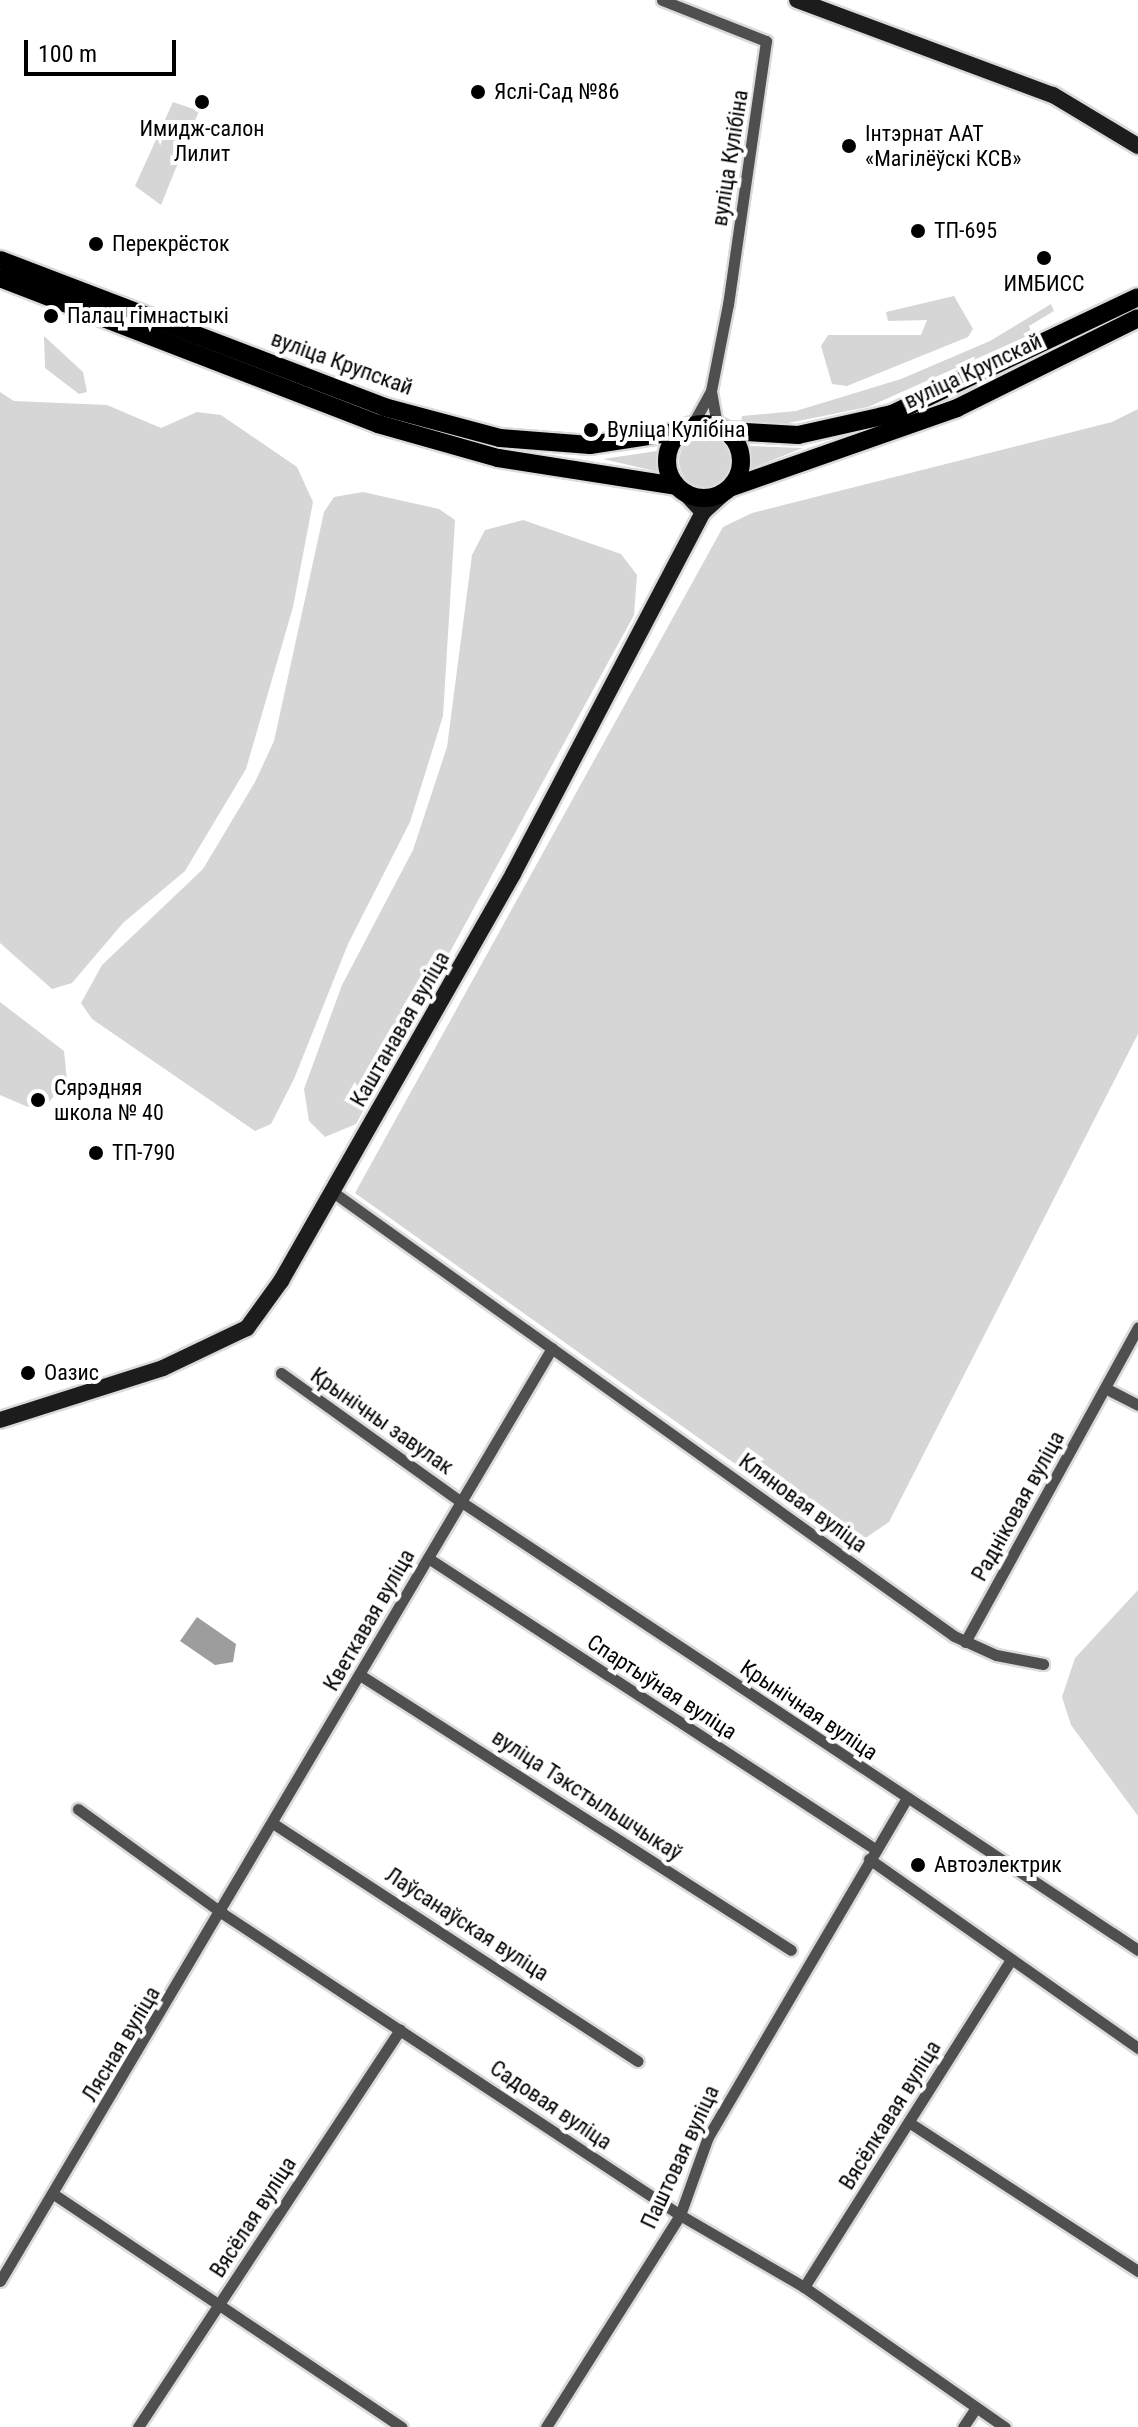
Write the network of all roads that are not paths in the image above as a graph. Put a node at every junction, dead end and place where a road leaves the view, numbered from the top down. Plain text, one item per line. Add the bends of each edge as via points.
1 (662, 0) edge
2 (797, 0) edge
3 (1138, 146) edge
4 (0, 260) edge
5 (0, 278) edge
6 (1138, 297) edge
7 (1138, 318) edge
8 (711, 391) junction
9 (687, 428) junction
10 (722, 428) junction
11 (681, 490) junction
12 (727, 491) junction
13 (703, 512) junction
14 (333, 1192) junction
15 (1138, 1327) edge
16 (552, 1348) junction
17 (281, 1373) dead end
18 (1105, 1388) junction
19 (1138, 1405) edge
20 (0, 1420) edge
21 (460, 1501) junction
22 (428, 1558) junction
23 (965, 1642) junction
24 (1043, 1664) dead end
25 (360, 1675) junction
26 (906, 1799) junction
27 (78, 1809) dead end
28 (274, 1824) junction
29 (872, 1854) junction
30 (222, 1913) junction
31 (791, 1950) dead end
32 (1138, 1950) edge
33 (1009, 1963) junction
34 (400, 2029) junction
35 (1138, 2048) edge
36 (637, 2061) dead end
37 (910, 2123) junction
38 (55, 2195) junction
39 (680, 2215) junction
40 (1138, 2271) edge
41 (0, 2281) edge
42 (804, 2287) junction
43 (219, 2304) junction
44 (976, 2408) junction
45 (138, 2427) edge
46 (402, 2427) edge
47 (546, 2427) edge
48 (963, 2427) edge
49 (1005, 2427) edge

1 - 8 street, вуліца Кулібіна via 766,41
2 - 3 main road via 1053,95
4 - 9 main road, вуліца Крупскай via 384,407 500,438 590,445
5 - 11 main road, вуліца Крупскай via 378,424 498,458
6 - 10 main road, вуліца Крупскай via 892,414 798,435
7 - 12 main road, вуліца Крупскай via 957,408
8 - 9 street, вуліца Кулібіна
8 - 10 street, вуліца Кулібіна
9 - 10 main road
9 - 11 main road via 668,451
10 - 12 main road via 742,464
11 - 12 main road
11 - 13 main road
12 - 13 main road
13 - 14 main road, Каштанавая вуліца via 513,874
14 - 16 street, Кляновая вуліца
14 - 20 main road, Каштанавая вуліца via 281,1281 230,1341
15 - 18 street, Радніковая вуліца
16 - 21 street, Кветкавая вуліца
16 - 23 street, Кляновая вуліца
17 - 21 street, Крынічны завулак
18 - 19 street
18 - 23 street, Радніковая вуліца
21 - 22 street, Кветкавая вуліца
21 - 26 street, Крынічная вуліца
22 - 25 street, Кветкавая вуліца
22 - 29 street, Спартыўная вуліца
23 - 24 street, Кляновая вуліца
25 - 28 street, Кветкавая вуліца
25 - 31 street, вуліца Тэкстыльшчыкаў
26 - 29 street, Паштовая вуліца
26 - 32 street, Крынічная вуліца
27 - 30 street, Садовая вуліца
28 - 30 street, Кветкавая вуліца
28 - 36 street, Лаўсанаўская вуліца
29 - 33 street
29 - 39 street, Паштовая вуліца via 703,2148
30 - 34 street, Садовая вуліца
30 - 38 street, Лясная вуліца
33 - 35 street
33 - 37 street, Вясёлкавая вуліца
34 - 39 street, Садовая вуліца
34 - 43 street, Вясёлая вуліца
37 - 40 street
37 - 42 street, Вясёлкавая вуліца
38 - 41 street, Лясная вуліца
38 - 43 street
39 - 42 street, Садовая вуліца
39 - 47 street, Паштовая вуліца
42 - 44 street, Садовая вуліца
43 - 45 street, Вясёлая вуліца
43 - 46 street
44 - 48 street
44 - 49 street, Садовая вуліца

